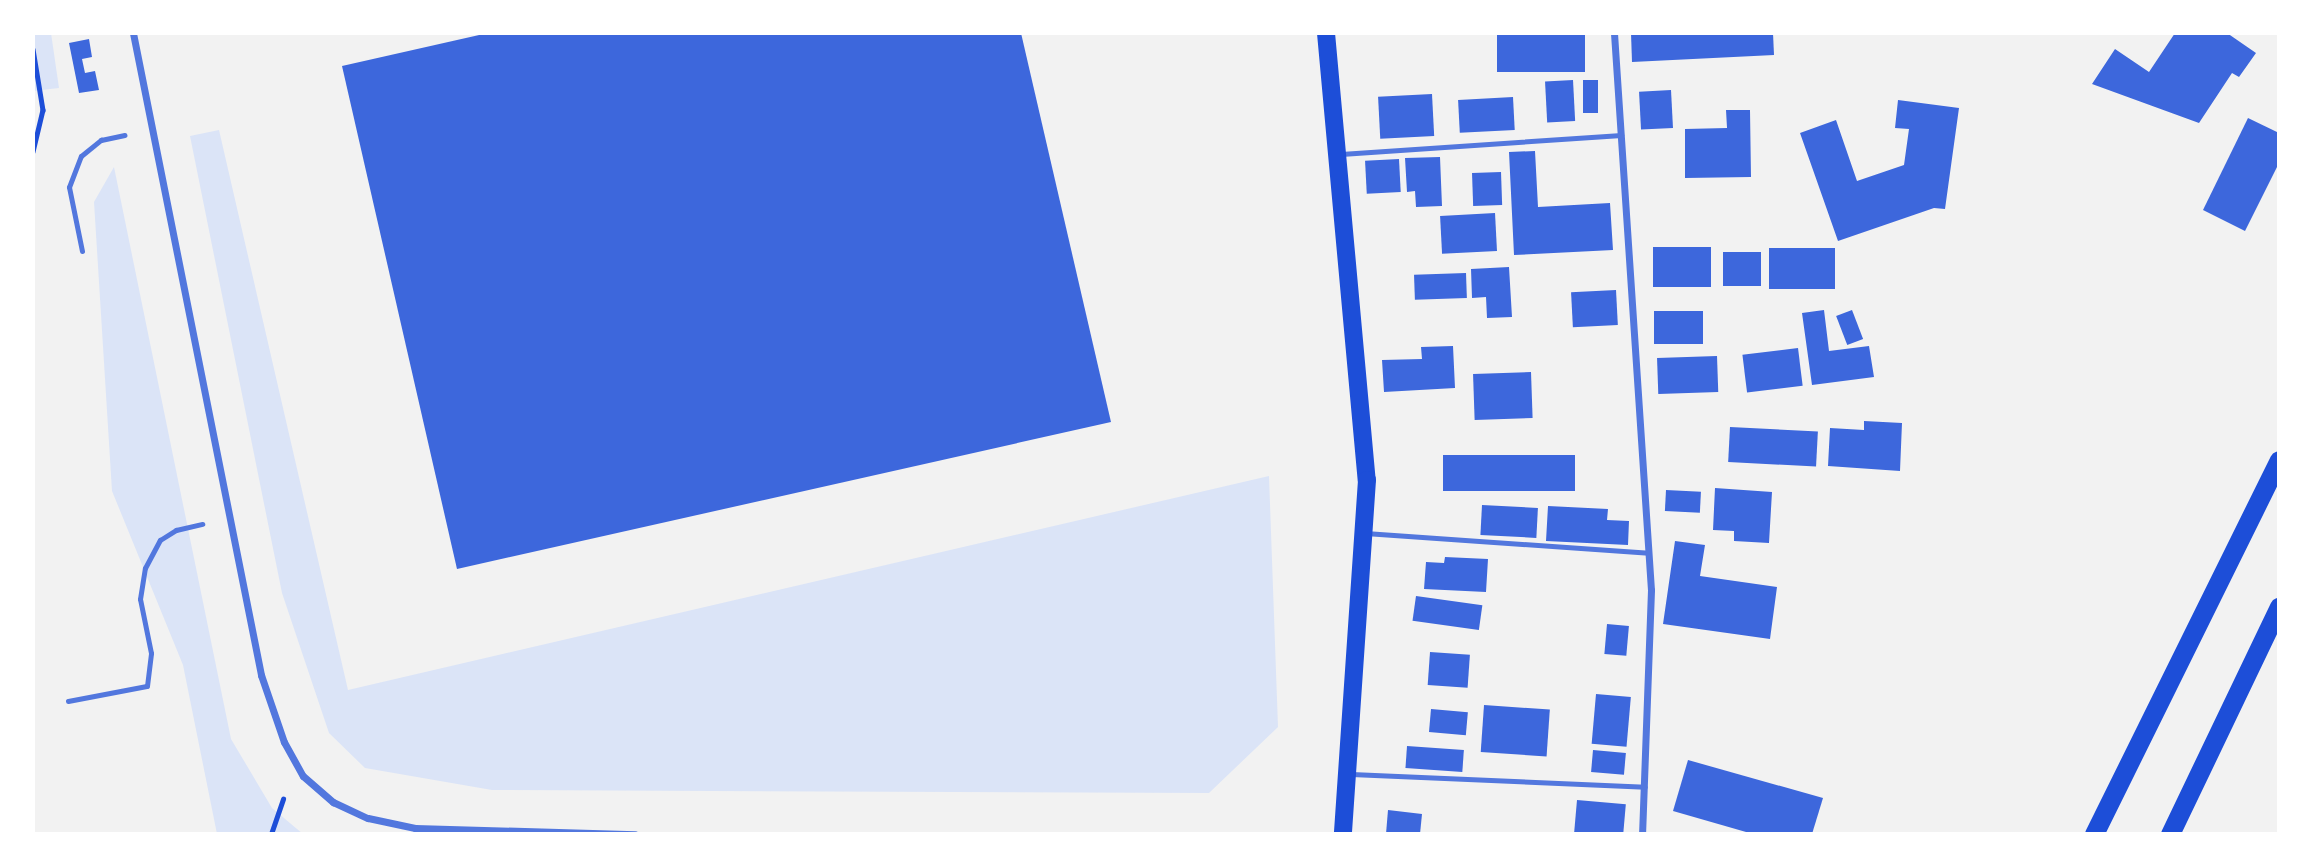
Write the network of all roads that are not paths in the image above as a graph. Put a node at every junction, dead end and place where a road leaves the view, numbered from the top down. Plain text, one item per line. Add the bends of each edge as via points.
1 (133, 33) edge
2 (1326, 33) edge
3 (1614, 33) edge
4 (124, 135) dead end
5 (1620, 135) junction
6 (1338, 155) junction
7 (82, 251) dead end
8 (2279, 460) edge
9 (202, 524) dead end
10 (1364, 533) junction
11 (1648, 553) junction
12 (2279, 607) edge
13 (68, 701) dead end
14 (1348, 774) junction
15 (1645, 787) junction
16 (635, 834) edge
17 (1343, 834) edge
18 (1642, 834) edge
19 (2094, 834) edge
20 (2170, 834) edge

1 - 16 street via 261,674 284,742 303,776 333,802 368,818 415,828
2 - 6 main road
3 - 5 street
4 - 7 lane via 101,140 81,156 69,187
5 - 6 lane
5 - 11 street
6 - 10 main road via 1367,480
8 - 19 highway
9 - 13 lane via 176,530 160,540 145,568 140,598 151,653 147,686
10 - 11 lane
10 - 14 main road
11 - 15 street
12 - 20 highway
14 - 15 lane
14 - 17 main road
15 - 18 street

